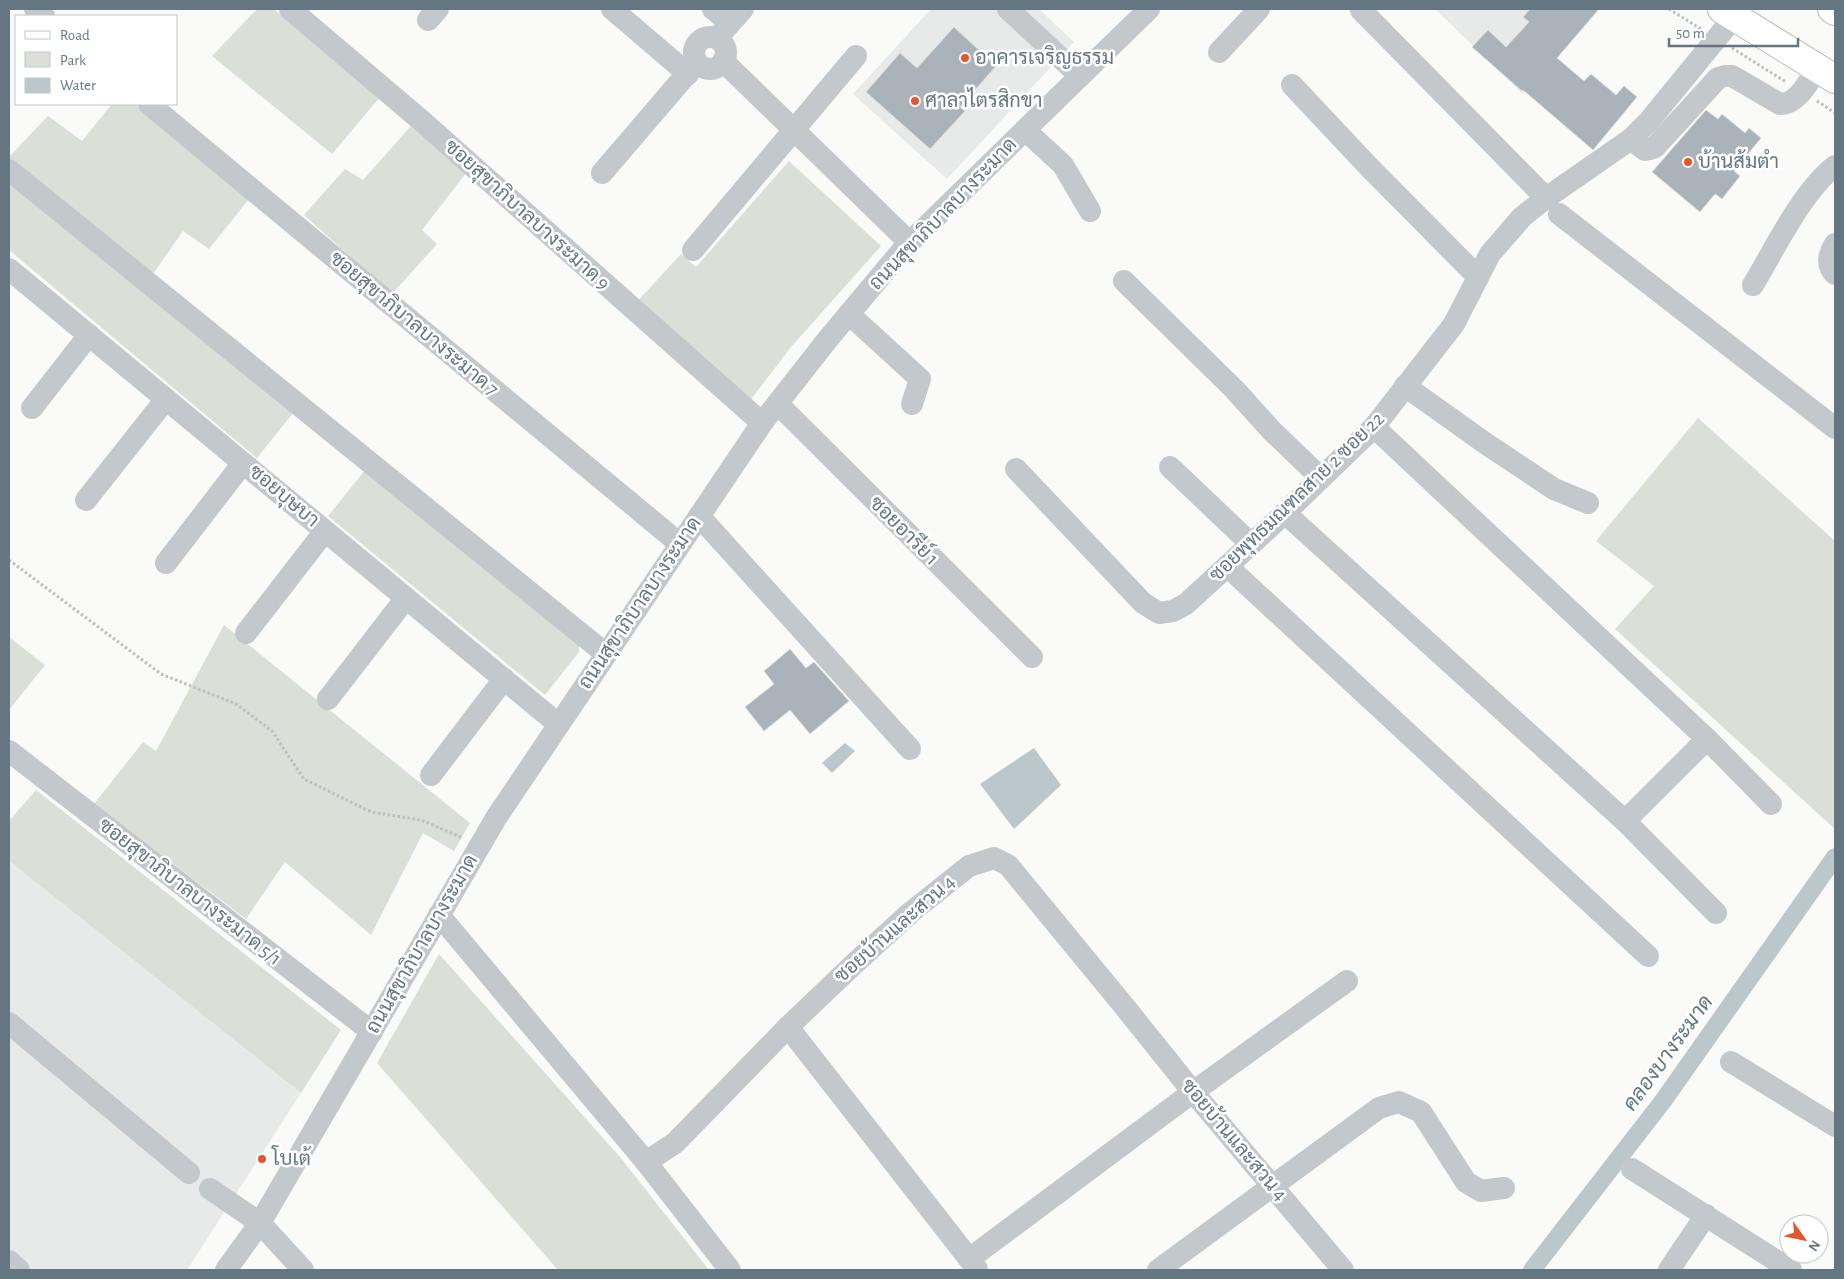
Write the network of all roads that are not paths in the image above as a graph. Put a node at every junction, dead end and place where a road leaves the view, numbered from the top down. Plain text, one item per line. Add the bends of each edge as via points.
1 (290, 9) edge
2 (612, 9) edge
3 (1008, 9) edge
4 (1361, 10) dead end
5 (1141, 11) edge
6 (1253, 11) edge
7 (1728, 13) edge
8 (726, 20) edge
9 (1219, 52) dead end
10 (856, 56) dead end
11 (723, 61) junction
12 (692, 68) junction
13 (1827, 74) edge
14 (1080, 76) junction
15 (1292, 85) dead end
16 (150, 105) edge
17 (794, 130) junction
18 (1025, 130) junction
19 (1631, 139) junction
20 (1835, 166) edge
21 (9, 170) edge
22 (602, 174) dead end
23 (1552, 206) junction
24 (1090, 211) dead end
25 (910, 243) junction
26 (1835, 244) edge
27 (693, 250) dead end
28 (9, 269) edge
29 (1835, 274) edge
30 (1478, 277) junction
31 (1124, 281) dead end
32 (1753, 285) dead end
33 (849, 314) junction
34 (89, 335) junction
35 (1405, 386) junction
36 (166, 399) junction
37 (778, 404) junction
38 (912, 404) dead end
39 (32, 408) dead end
40 (762, 423) junction
41 (1374, 427) junction
42 (1835, 428) edge
43 (243, 463) junction
44 (1170, 467) dead end
45 (1016, 469) dead end
46 (1322, 478) junction
47 (86, 500) dead end
48 (1588, 503) dead end
49 (1285, 513) junction
50 (700, 516) junction
51 (325, 531) junction
52 (680, 544) junction
53 (1251, 544) junction
54 (166, 563) dead end
55 (1227, 566) junction
56 (406, 598) junction
57 (246, 633) dead end
58 (606, 654) junction
59 (1032, 657) dead end
60 (504, 680) junction
61 (328, 699) dead end
62 (558, 724) junction
63 (1707, 739) junction
64 (910, 749) dead end
65 (9, 751) edge
66 (431, 775) dead end
67 (1771, 804) dead end
68 (1625, 821) junction
69 (1716, 913) dead end
70 (439, 915) junction
71 (1648, 956) dead end
72 (1347, 981) dead end
73 (9, 1023) edge
74 (788, 1027) junction
75 (372, 1032) junction
76 (1731, 1062) dead end
77 (1192, 1092) junction
78 (1835, 1126) edge
79 (646, 1162) junction
80 (1632, 1169) dead end
81 (188, 1173) dead end
82 (1272, 1187) junction
83 (1504, 1188) dead end
84 (210, 1189) dead end
85 (1706, 1215) junction
86 (260, 1223) junction
87 (9, 1261) edge
88 (973, 1265) edge
89 (19, 1270) edge
90 (226, 1270) edge
91 (303, 1270) edge
92 (730, 1270) edge
93 (1158, 1270) edge
94 (1343, 1270) edge
95 (1669, 1270) edge
96 (1791, 1270) edge

1 - 40 street, ซอยสุขาภิบาลบางระมาด 9 via 423,122
2 - 12 street
3 - 14 street
4 - 23 street
5 - 14 street, ถนนสุขาภิบาลบางระมาด
6 - 9 street
7 - 13 main road
7 - 19 street, ซอยพุทธมณฑลสาย 2 ซอย 22 via 1716,39 1649,122
8 - 11 street
8 - 12 street via 697,43
10 - 17 street
11 - 12 street via 716,68
11 - 17 street
12 - 22 street
13 - 19 street via 1786,104 1780,104 1732,76 1718,78 1655,146 1645,150
14 - 18 street, ถนนสุขาภิบาลบางระมาด
15 - 30 street
16 - 52 street, ซอยสุขาภิบาลบางระมาด 7
17 - 25 street
17 - 27 street
18 - 24 street via 1063,165
18 - 25 street, ถนนสุขาภิบาลบางระมาด
19 - 23 street, ซอยพุทธมณฑลสาย 2 ซอย 22
20 - 32 street via 1802,202
21 - 58 street
23 - 30 street, ซอยพุทธมณฑลสาย 2 ซอย 22 via 1522,217 1490,254
23 - 42 street
25 - 33 street, ถนนสุขาภิบาลบางระมาด
26 - 29 street via 1829,263
28 - 34 street, ซอยบุษบา
30 - 35 street, ซอยพุทธมณฑลสาย 2 ซอย 22 via 1454,324
31 - 46 street
33 - 37 street, ถนนสุขาภิบาลบางระมาด
33 - 38 street via 920,379
34 - 36 street, ซอยบุษบา
34 - 39 street
35 - 41 street, ซอยพุทธมณฑลสาย 2 ซอย 22
35 - 48 street via 1554,489
36 - 43 street, ซอยบุษบา
36 - 47 street
37 - 40 street, ถนนสุขาภิบาลบางระมาด
37 - 59 street, ซอยอารีย์ 1
40 - 50 street, ถนนสุขาภิบาลบางระมาด
41 - 46 street, ซอยพุทธมณฑลสาย 2 ซอย 22
41 - 63 street
43 - 51 street, ซอยบุษบา
43 - 54 street
44 - 53 street
45 - 55 street, ซอยพุทธมณฑลสาย 2 ซอย 22 via 1143,602 1159,613 1173,611 1186,604
46 - 49 street, ซอยพุทธมณฑลสาย 2 ซอย 22
49 - 53 street, ซอยพุทธมณฑลสาย 2 ซอย 22
49 - 68 street
50 - 52 street, ถนนสุขาภิบาลบางระมาด
50 - 64 street
51 - 56 street, ซอยบุษบา
51 - 57 street
52 - 58 street, ถนนสุขาภิบาลบางระมาด
53 - 55 street, ซอยพุทธมณฑลสาย 2 ซอย 22
55 - 71 street
56 - 60 street, ซอยบุษบา
56 - 61 street
58 - 62 street, ถนนสุขาภิบาลบางระมาด
60 - 62 street, ซอยบุษบา
60 - 66 street
62 - 70 street, ถนนสุขาภิบาลบางระมาด via 496,818
63 - 67 street
63 - 68 street
65 - 75 street, ซอยสุขาภิบาลบางระมาด 5/1
68 - 69 street
70 - 75 street, ถนนสุขาภิบาลบางระมาด
70 - 79 street
72 - 77 street
73 - 81 street
74 - 77 street, ซอยบ้านและสวน 4 via 910,913 969,866 994,858 1008,865
74 - 79 street, ซอยบ้านและสวน 4 via 675,1143
74 - 88 street
75 - 86 street, ถนนสุขาภิบาลบางระมาด
76 - 78 street
77 - 82 street, ซอยบ้านและสวน 4
77 - 88 street
79 - 92 street
80 - 85 street
82 - 83 street via 1379,1108 1399,1102 1421,1112 1466,1182 1482,1191
82 - 93 street
82 - 94 street, ซอยบ้านและสวน 4
84 - 86 street
85 - 95 street
85 - 96 street
86 - 90 street, ถนนสุขาภิบาลบางระมาด
86 - 91 street
87 - 89 street

